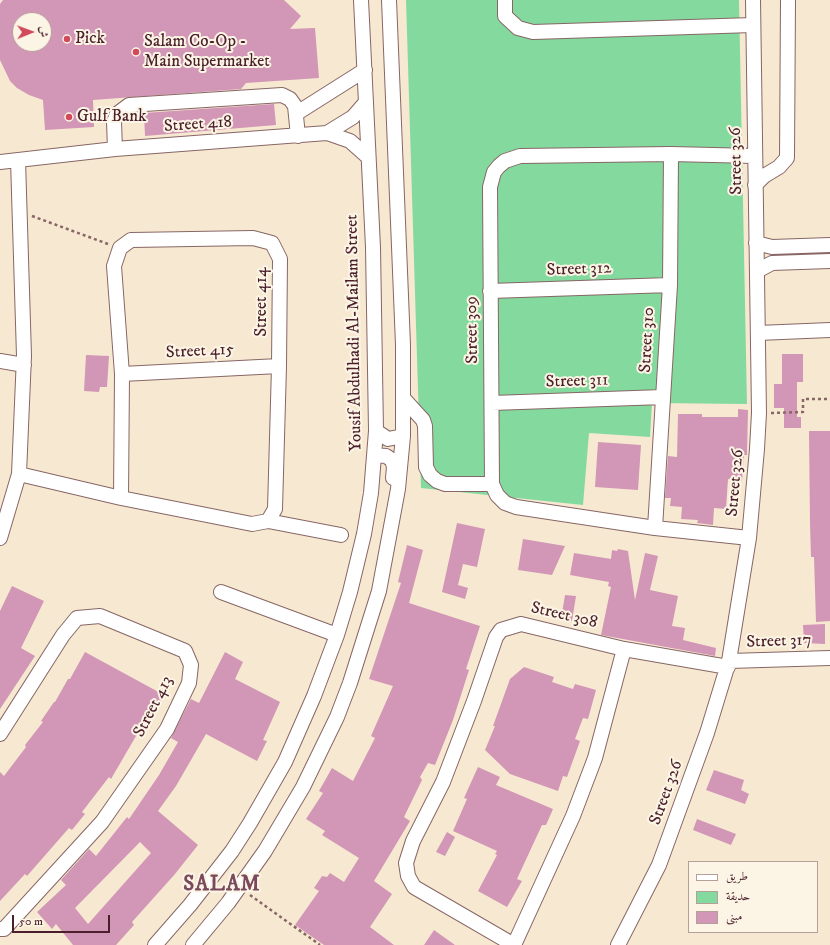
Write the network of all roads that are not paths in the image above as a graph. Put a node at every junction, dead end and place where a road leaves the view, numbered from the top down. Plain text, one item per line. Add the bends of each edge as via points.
1 (361, 0) edge
2 (389, 0) edge
3 (505, 0) edge
4 (752, 0) edge
5 (788, 0) edge
6 (753, 25) junction
7 (364, 70) junction
8 (366, 102) junction
9 (297, 112) junction
10 (327, 133) junction
11 (298, 136) junction
12 (116, 149) junction
13 (671, 154) junction
14 (754, 156) junction
15 (368, 157) junction
16 (18, 160) junction
17 (0, 162) edge
18 (755, 185) junction
19 (756, 243) junction
20 (830, 245) edge
21 (830, 261) edge
22 (757, 271) junction
23 (670, 285) junction
24 (490, 292) junction
25 (830, 330) edge
26 (758, 333) junction
27 (0, 361) edge
28 (24, 365) junction
29 (279, 366) junction
30 (122, 374) junction
31 (663, 397) junction
32 (403, 398) junction
33 (492, 403) junction
34 (376, 431) junction
35 (403, 436) junction
36 (375, 455) junction
37 (19, 474) junction
38 (492, 484) junction
39 (121, 498) junction
40 (3, 514) edge
41 (268, 521) junction
42 (655, 528) junction
43 (341, 535) dead end
44 (0, 538) edge
45 (749, 538) junction
46 (221, 592) dead end
47 (379, 592) junction
48 (337, 635) junction
49 (624, 649) junction
50 (830, 658) edge
51 (729, 664) junction
52 (0, 734) edge
53 (0, 929) edge
54 (155, 945) edge
55 (193, 945) edge
56 (618, 945) edge

1 - 7 street, Yousif Abdulhadi Al-Mailam Street
2 - 32 street
3 - 6 street via 505,16 518,28 533,32
4 - 6 street, Street 326
5 - 18 street via 787,158
6 - 14 street, Street 326
7 - 8 street, Yousif Abdulhadi Al-Mailam Street
7 - 9 street
8 - 10 street, Street 418 via 352,117
8 - 15 street, Yousif Abdulhadi Al-Mailam Street
9 - 11 street
9 - 12 street via 290,98 282,95 129,105 117,114 114,122
10 - 11 street, Street 418
10 - 15 street, Street 418 via 350,141
11 - 12 street, Street 418
12 - 16 street, Street 418
13 - 14 street, Street 309
13 - 23 street, Street 310
13 - 24 street, Street 309 via 520,156 505,161 494,172 490,187
14 - 18 street, Street 326
15 - 34 street, Yousif Abdulhadi Al-Mailam Street via 376,340
16 - 17 street, Street 418
16 - 28 street
18 - 19 street, Street 326
19 - 20 street via 772,248
19 - 22 street, Street 326
21 - 22 street via 772,263
22 - 26 street, Street 326
23 - 24 street, Street 312
23 - 31 street, Street 310
24 - 33 street, Street 309
25 - 26 street
26 - 45 street, Street 326 via 759,413
27 - 28 street
28 - 37 street
29 - 30 street, Street 415
29 - 30 street, Street 414 via 280,259 272,243 253,238 131,240 120,248 114,266
29 - 41 street, Street 414 via 275,509
30 - 39 street
31 - 33 street, Street 311
31 - 42 street, Street 310
32 - 35 street
32 - 38 street via 423,420 426,468 430,475 445,484
33 - 38 street, Street 309
34 - 35 street via 388,439
34 - 36 street, Yousif Abdulhadi Al-Mailam Street
35 - 47 street via 398,489
36 - 47 street via 389,457 394,467
36 - 48 street, Yousif Abdulhadi Al-Mailam Street via 364,534
37 - 39 street
37 - 40 street
38 - 42 street via 501,499 516,508
39 - 41 street via 252,524
40 - 44 street
41 - 43 street
42 - 45 street
45 - 51 street, Street 326
46 - 48 street
47 - 55 street via 350,683 322,751 283,822 240,888
48 - 54 street, Yousif Abdulhadi Al-Mailam Street via 300,729 268,793 212,878
49 - 49 street, Street 308 via 595,758 573,816 514,945 414,887 408,876 406,863 409,852 443,782 499,632 522,624
49 - 51 street, Street 317
50 - 51 street, Street 317
51 - 56 street, Street 326 via 708,733 660,865
52 - 53 street, Street 413 via 63,635 77,618 100,616 185,651 191,665 189,682 167,729 102,822 4,928

